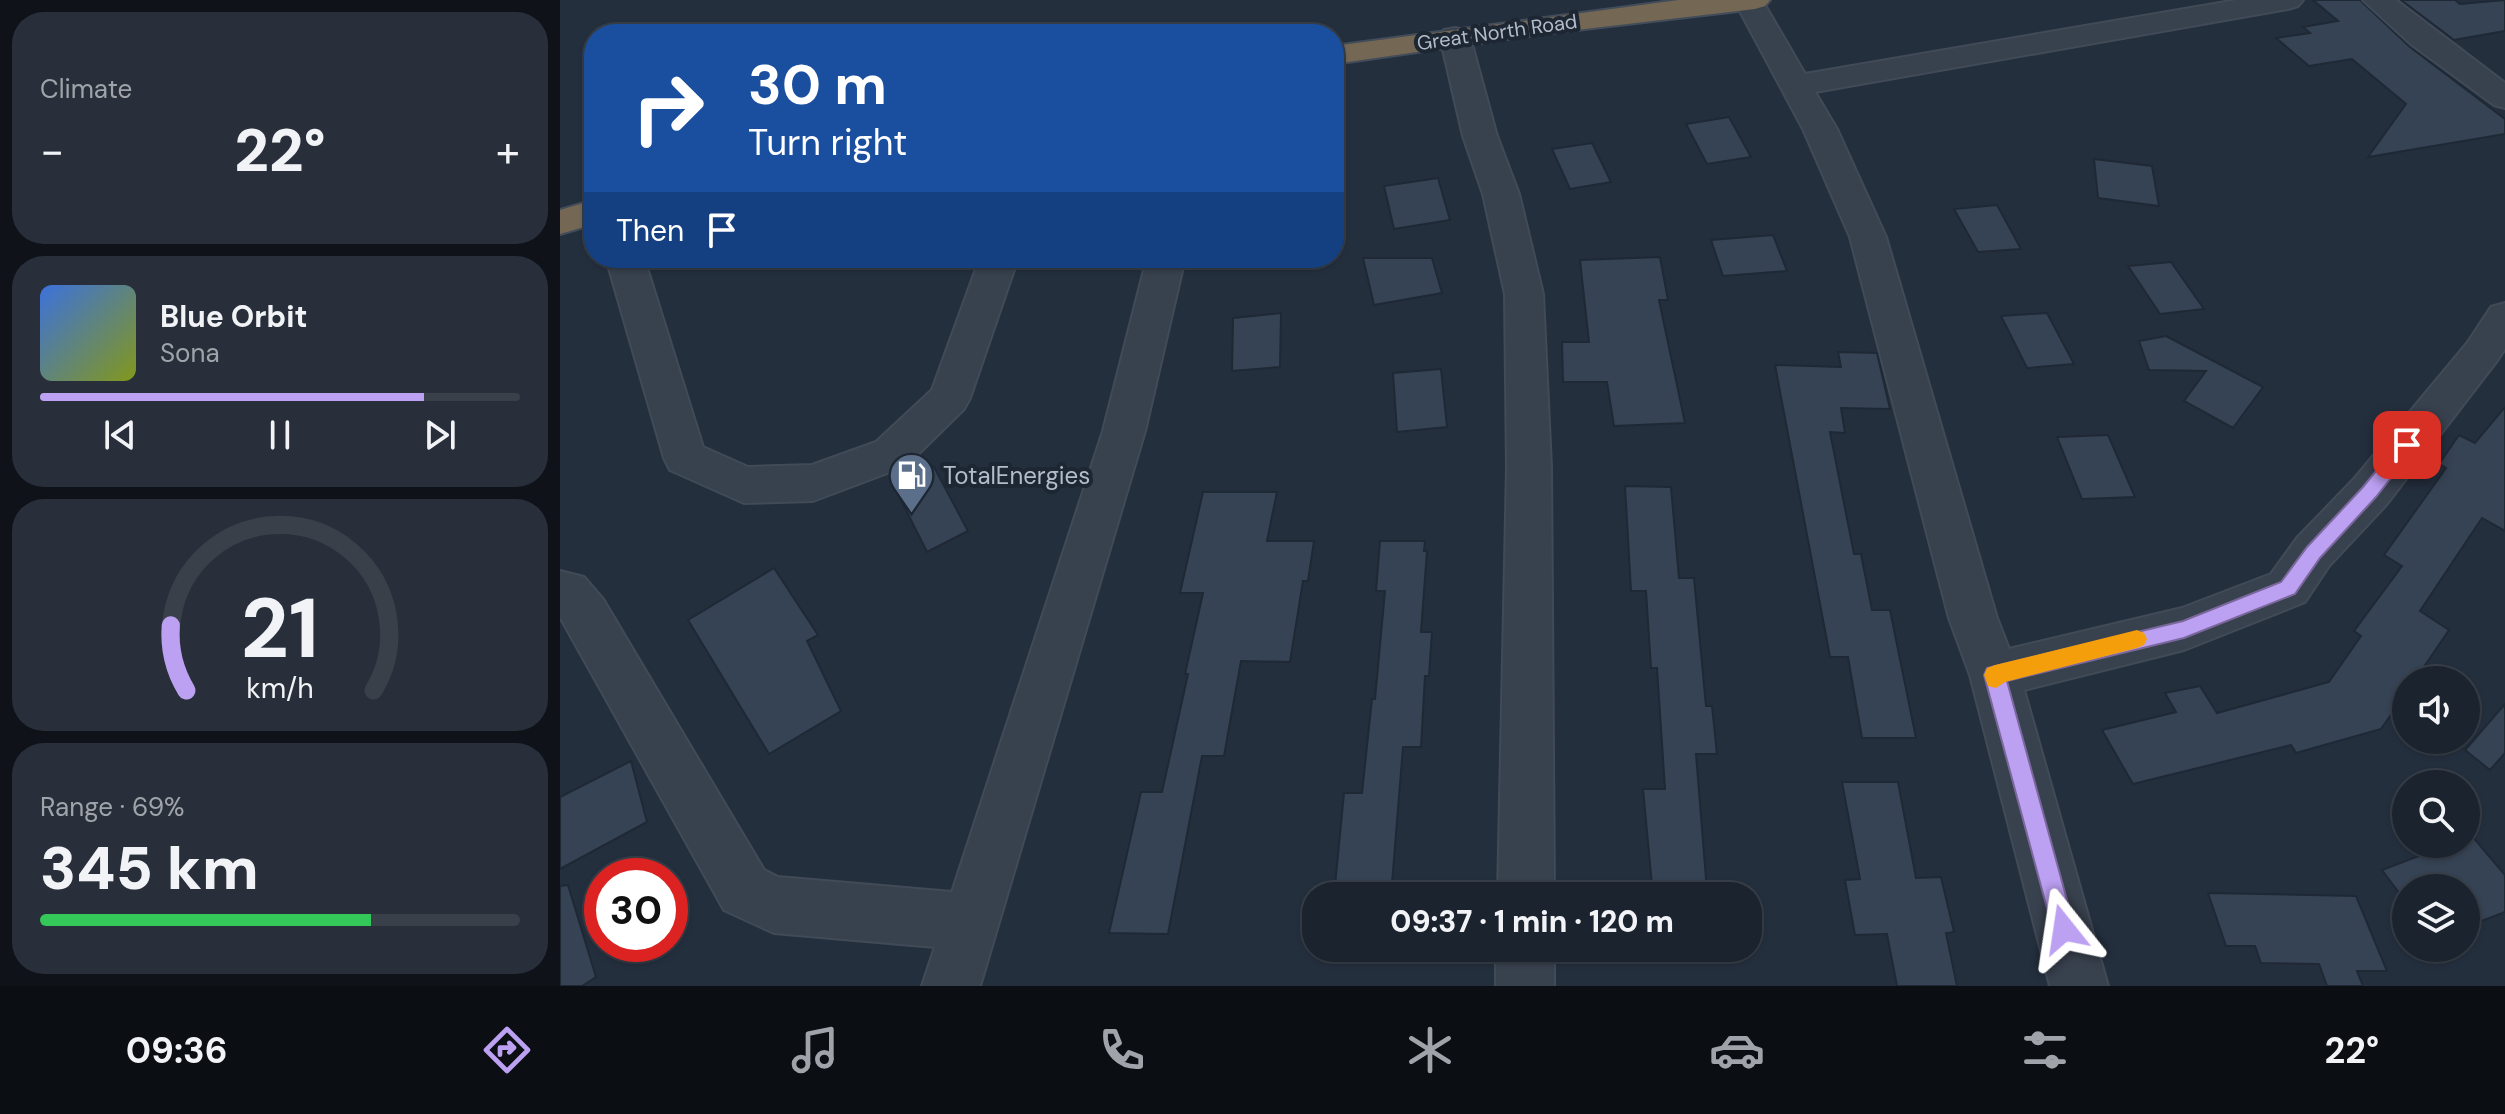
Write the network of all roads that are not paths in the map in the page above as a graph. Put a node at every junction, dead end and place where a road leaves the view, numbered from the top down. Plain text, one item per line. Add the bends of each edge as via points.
1 (1755, 0) edge
2 (2288, 0) edge
3 (2378, 0) edge
4 (1748, 1) edge
5 (1455, 37) junction
6 (1344, 54) edge
7 (1794, 86) junction
8 (2505, 98) edge
9 (584, 215) edge
10 (560, 222) edge
11 (628, 268) edge
12 (995, 268) edge
13 (1164, 268) edge
14 (2505, 317) edge
15 (560, 591) edge
16 (1995, 675) junction
17 (1526, 882) edge
18 (971, 922) junction
19 (1525, 962) edge
20 (951, 986) edge
21 (1525, 986) edge
22 (2079, 986) edge

1 - 4 highway, Great North Road
2 - 7 street
3 - 8 street
4 - 5 highway, Great North Road
4 - 7 street
5 - 6 highway, Great North Road
5 - 17 street via 1524,294 1529,467
7 - 16 street via 1820,129 1868,237 1973,618
9 - 10 highway
11 - 12 street via 685,458 744,485 813,483 891,454 949,398
13 - 18 street via 1124,431
14 - 16 street via 2370,492 2313,552 2288,588 2184,629
15 - 18 street via 567,591 586,614 744,890 774,905
16 - 22 street
18 - 20 street
19 - 21 street

